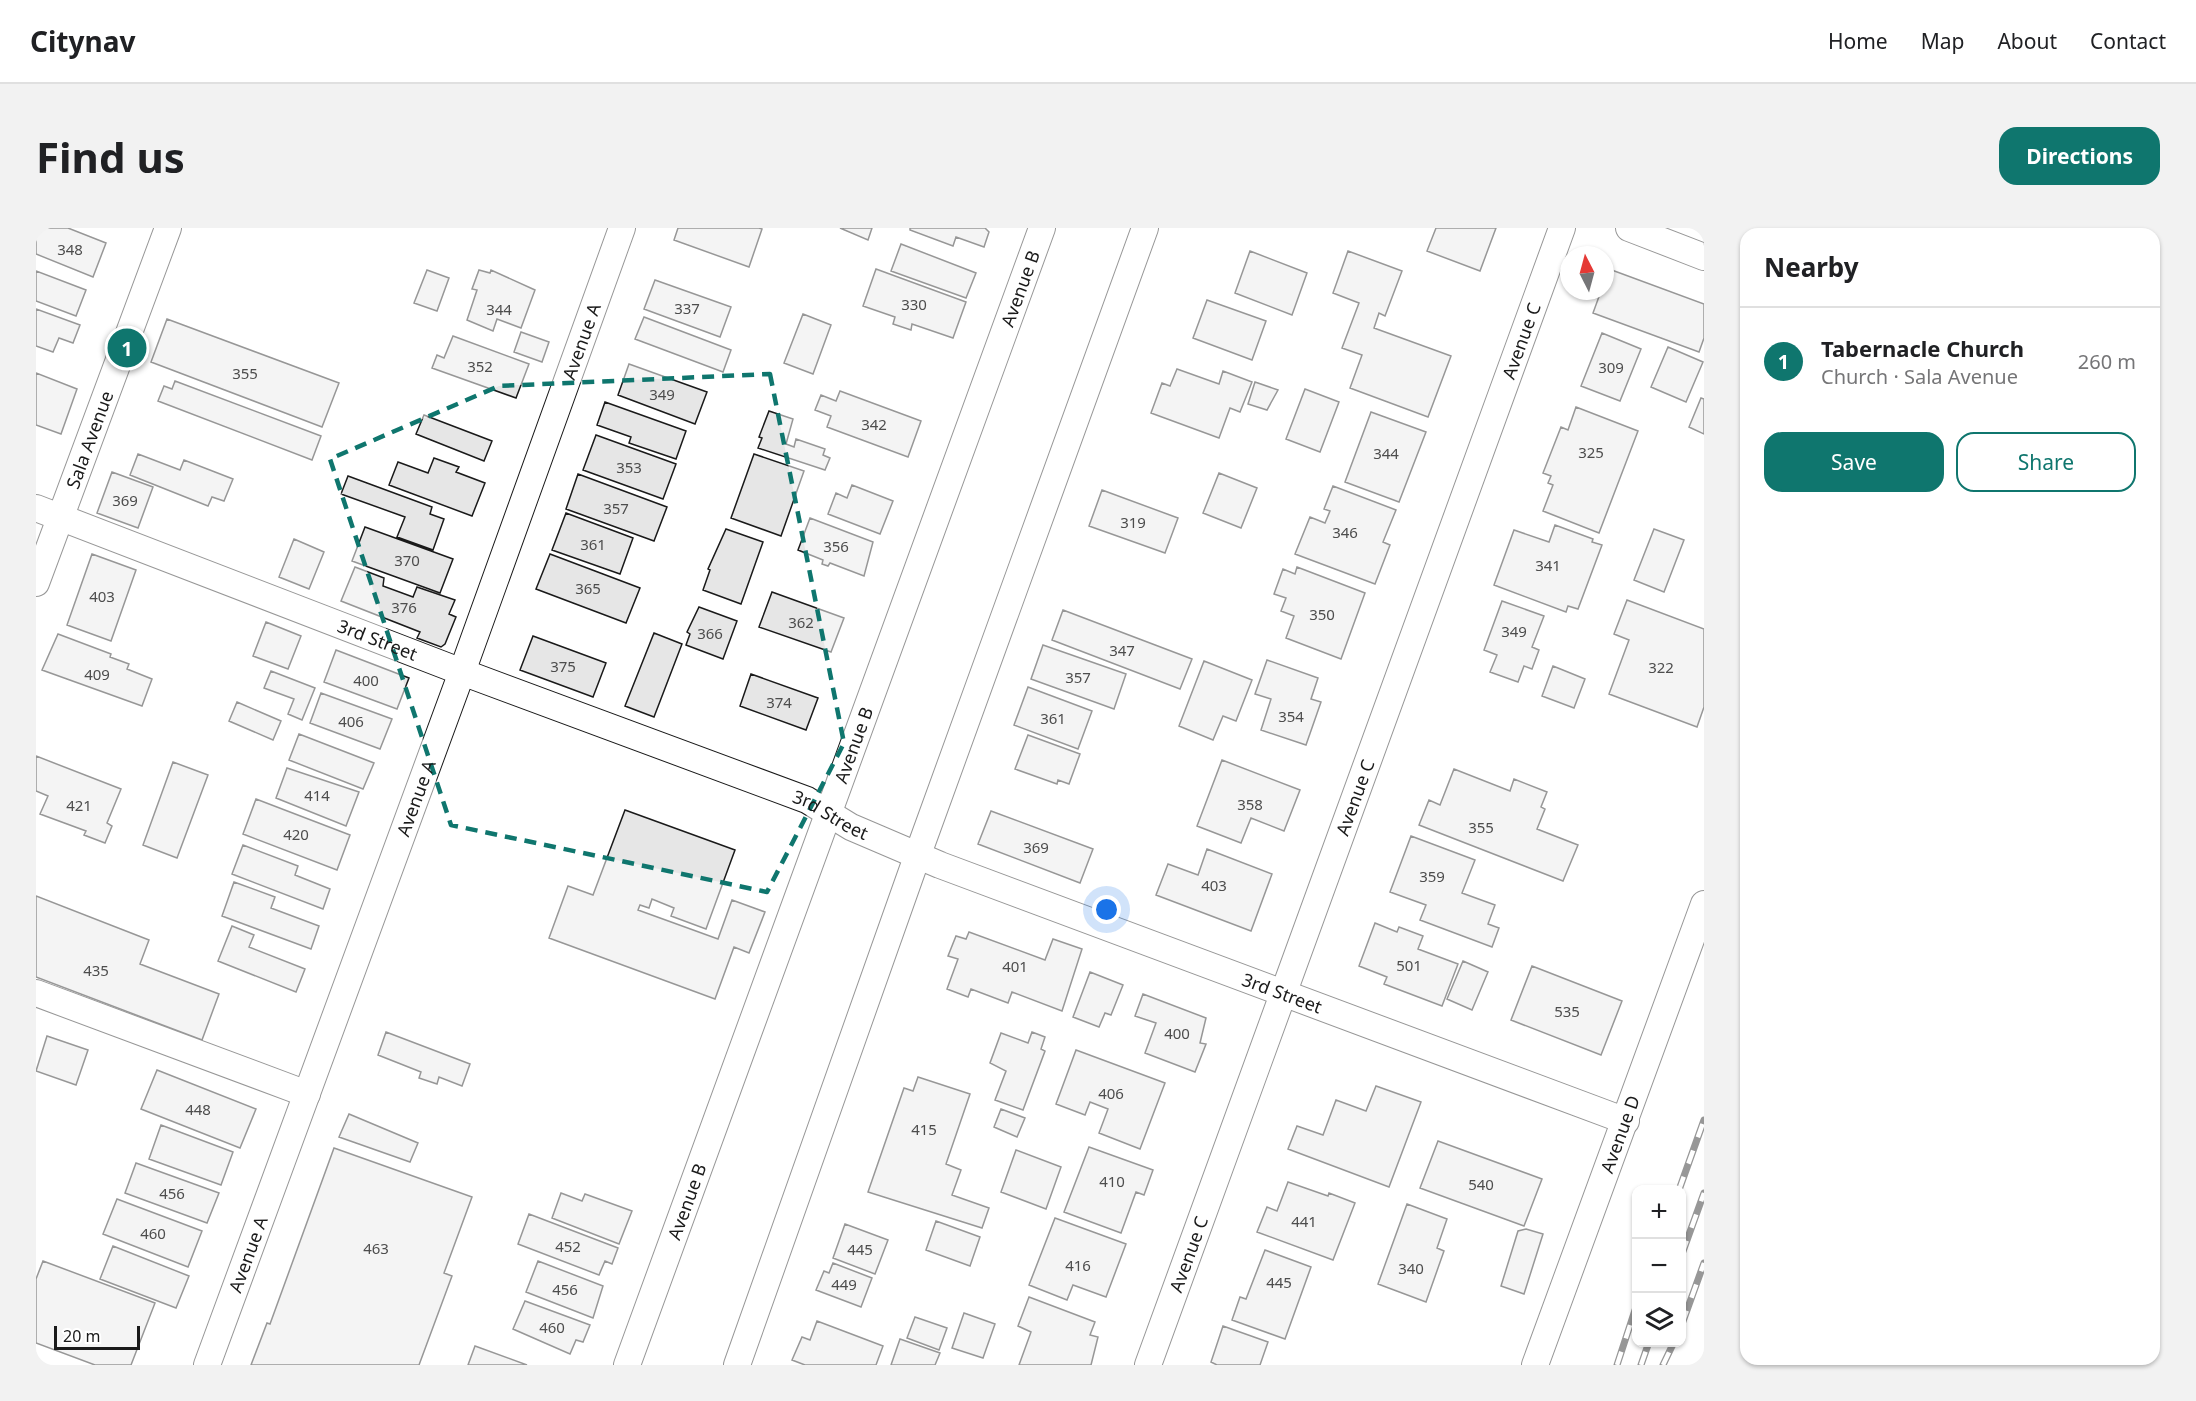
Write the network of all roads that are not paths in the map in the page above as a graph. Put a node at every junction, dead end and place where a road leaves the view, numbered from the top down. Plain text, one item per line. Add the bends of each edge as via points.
1 (168, 228) edge
2 (621, 228) edge
3 (1042, 228) edge
4 (1145, 228) edge
5 (1562, 228) edge
6 (1629, 228) edge
7 (1704, 257) edge
8 (36, 508) edge
9 (60, 517) junction
10 (36, 583) edge
11 (462, 672) junction
12 (829, 813) junction
13 (918, 854) junction
14 (1704, 904) edge
15 (36, 993) edge
16 (1282, 994) junction
17 (308, 1094) junction
18 (1626, 1121) junction
19 (207, 1365) edge
20 (627, 1365) edge
21 (737, 1365) edge
22 (1148, 1365) edge
23 (1535, 1365) edge

1 - 9 street, Sala Avenue
2 - 11 street, Avenue A
3 - 12 street, Avenue B
4 - 13 street
5 - 16 street, Avenue C
6 - 7 street
8 - 9 street, 3rd Street
9 - 10 street, Sala Avenue
9 - 11 street, 3rd Street
11 - 12 street, 3rd Street via 807,800
11 - 17 street, Avenue A
12 - 13 street, 3rd Street via 851,827
12 - 20 street, Avenue B
13 - 16 street, 3rd Street
13 - 21 street
14 - 18 street, Avenue D
15 - 17 street
16 - 18 street, 3rd Street
16 - 22 street, Avenue C
17 - 19 street, Avenue A
18 - 23 street, Avenue D

